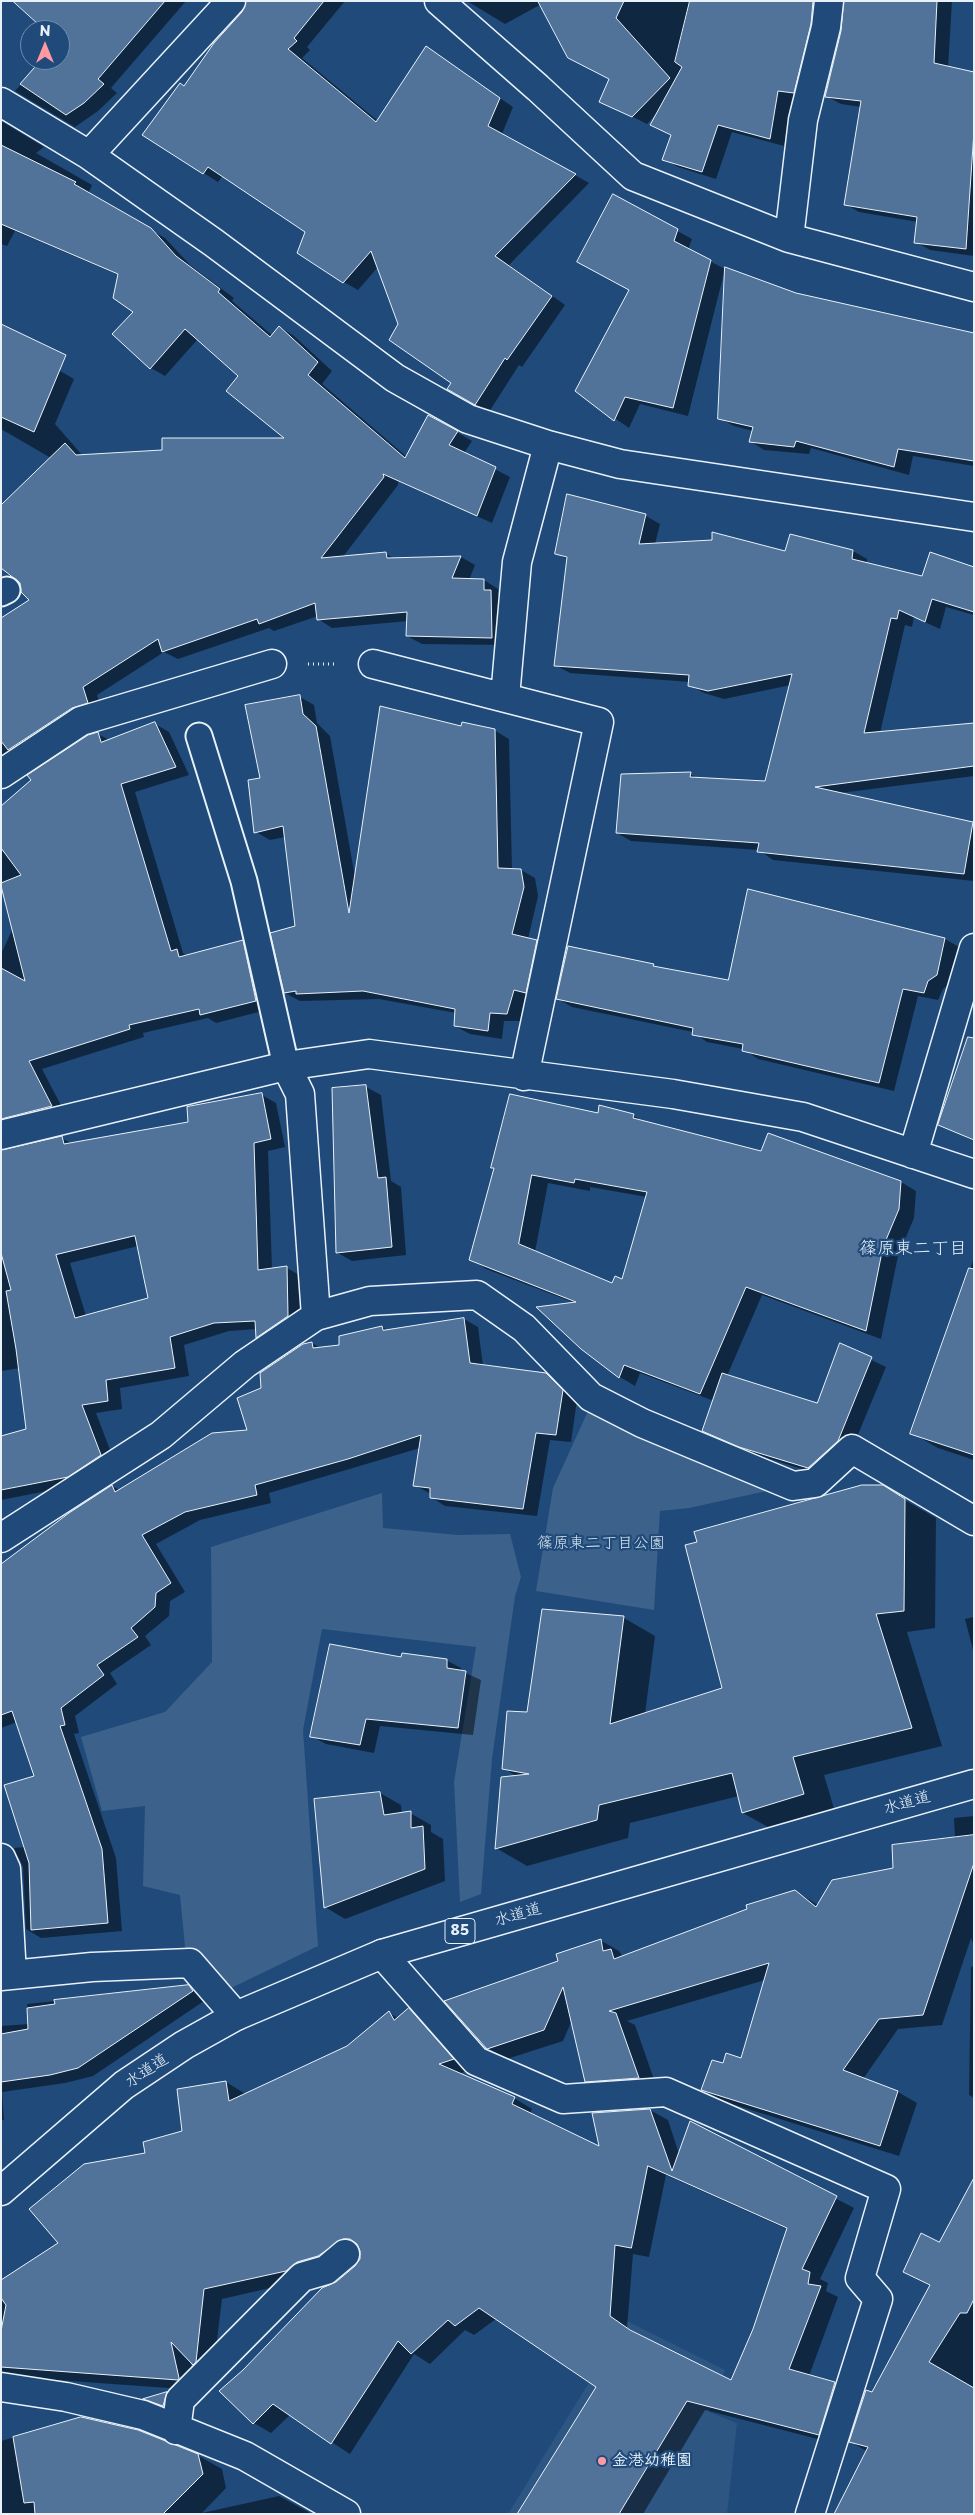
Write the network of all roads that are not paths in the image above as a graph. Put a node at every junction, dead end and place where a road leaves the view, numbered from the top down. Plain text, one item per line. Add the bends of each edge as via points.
1 (231, 1) edge
2 (439, 1) edge
3 (828, 1) edge
4 (1, 102) edge
5 (89, 155) junction
6 (789, 238) junction
7 (974, 287) edge
8 (548, 446) junction
9 (974, 517) edge
10 (272, 664) road end
11 (373, 664) road end
12 (505, 697) junction
13 (199, 736) dead end
14 (1, 774) edge
15 (974, 948) edge
16 (286, 1066) junction
17 (524, 1076) junction
18 (1, 1136) edge
19 (913, 1154) junction
20 (974, 1174) edge
21 (316, 1316) junction
22 (974, 1521) edge
23 (1, 1538) edge
24 (974, 1784) edge
25 (1, 1858) edge
26 (382, 1954) junction
27 (7, 1975) edge
28 (236, 2016) junction
29 (1, 2191) edge
30 (345, 2254) dead end
31 (1, 2387) edge
32 (176, 2430) junction
33 (343, 2513) edge
34 (810, 2514) edge

1 - 5 street
2 - 6 street via 633,176
3 - 6 street via 826,27 803,120
4 - 5 street
5 - 8 street via 214,243 395,378 468,419
6 - 7 street
8 - 9 street via 620,464
8 - 12 street via 516,562
10 - 14 street via 81,721
11 - 12 street
12 - 17 street via 600,722
13 - 16 lane via 244,881
15 - 19 street
16 - 17 street via 369,1054
16 - 18 street
16 - 21 street via 300,1094
17 - 19 street via 673,1094 803,1117
19 - 20 street
21 - 22 street via 370,1301 477,1295 524,1328 591,1397 642,1423 794,1486 815,1483 852,1450
21 - 23 street via 245,1364 161,1435
24 - 26 street, 水道道 / 85
25 - 27 street via 6,1869
26 - 28 street, 水道道 / 85
26 - 34 street via 476,2061 563,2099 666,2092 886,2189 860,2278 878,2299
27 - 28 street via 92,1967 190,1964
28 - 29 street, 水道道 / 85 via 184,2045 124,2085
30 - 32 street via 326,2270 302,2277 180,2400
31 - 32 street via 66,2397 133,2413
32 - 33 street via 245,2456

